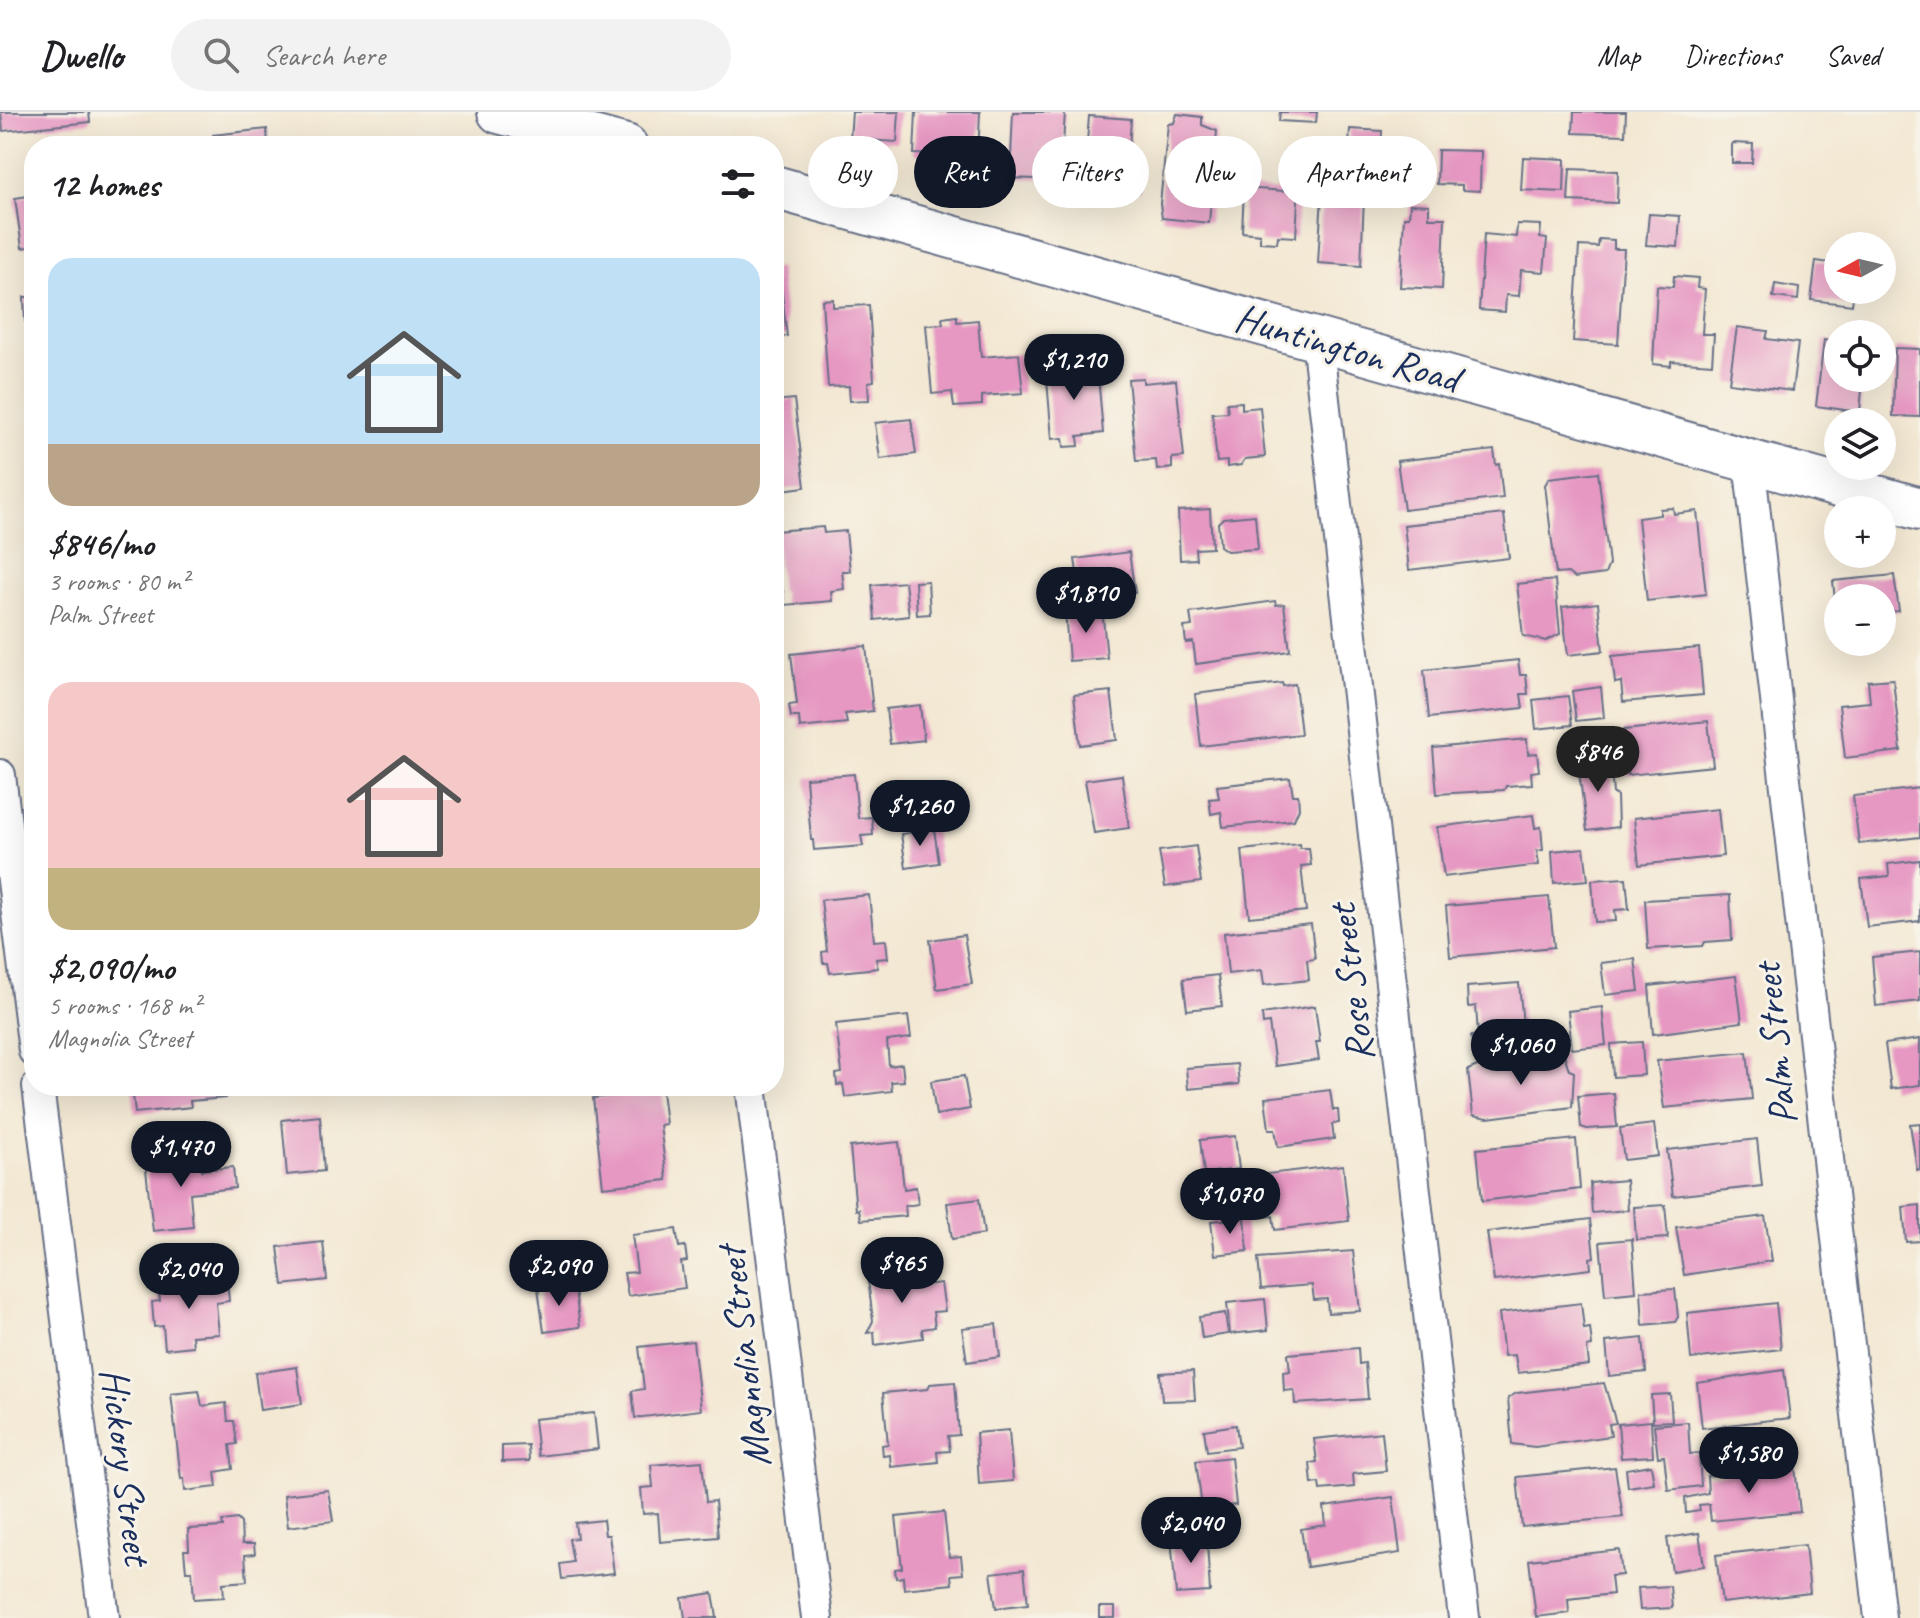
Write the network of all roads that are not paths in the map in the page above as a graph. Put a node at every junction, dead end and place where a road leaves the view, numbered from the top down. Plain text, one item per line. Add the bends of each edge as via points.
1 (499, 112) edge
2 (589, 136) edge
3 (784, 190) edge
4 (1317, 339) junction
5 (1749, 461) junction
6 (1920, 509) edge
7 (0, 775) edge
8 (24, 970) edge
9 (39, 1096) edge
10 (752, 1096) edge
11 (104, 1618) edge
12 (817, 1618) edge
13 (1464, 1618) edge
14 (1880, 1618) edge

1 - 2 main road
3 - 4 main road, Huntington Road
4 - 5 main road, Huntington Road
4 - 13 street, Rose Street
5 - 6 main road, Huntington Road
5 - 14 street, Palm Street
7 - 8 street
9 - 11 street, Hickory Street
10 - 12 street, Magnolia Street

